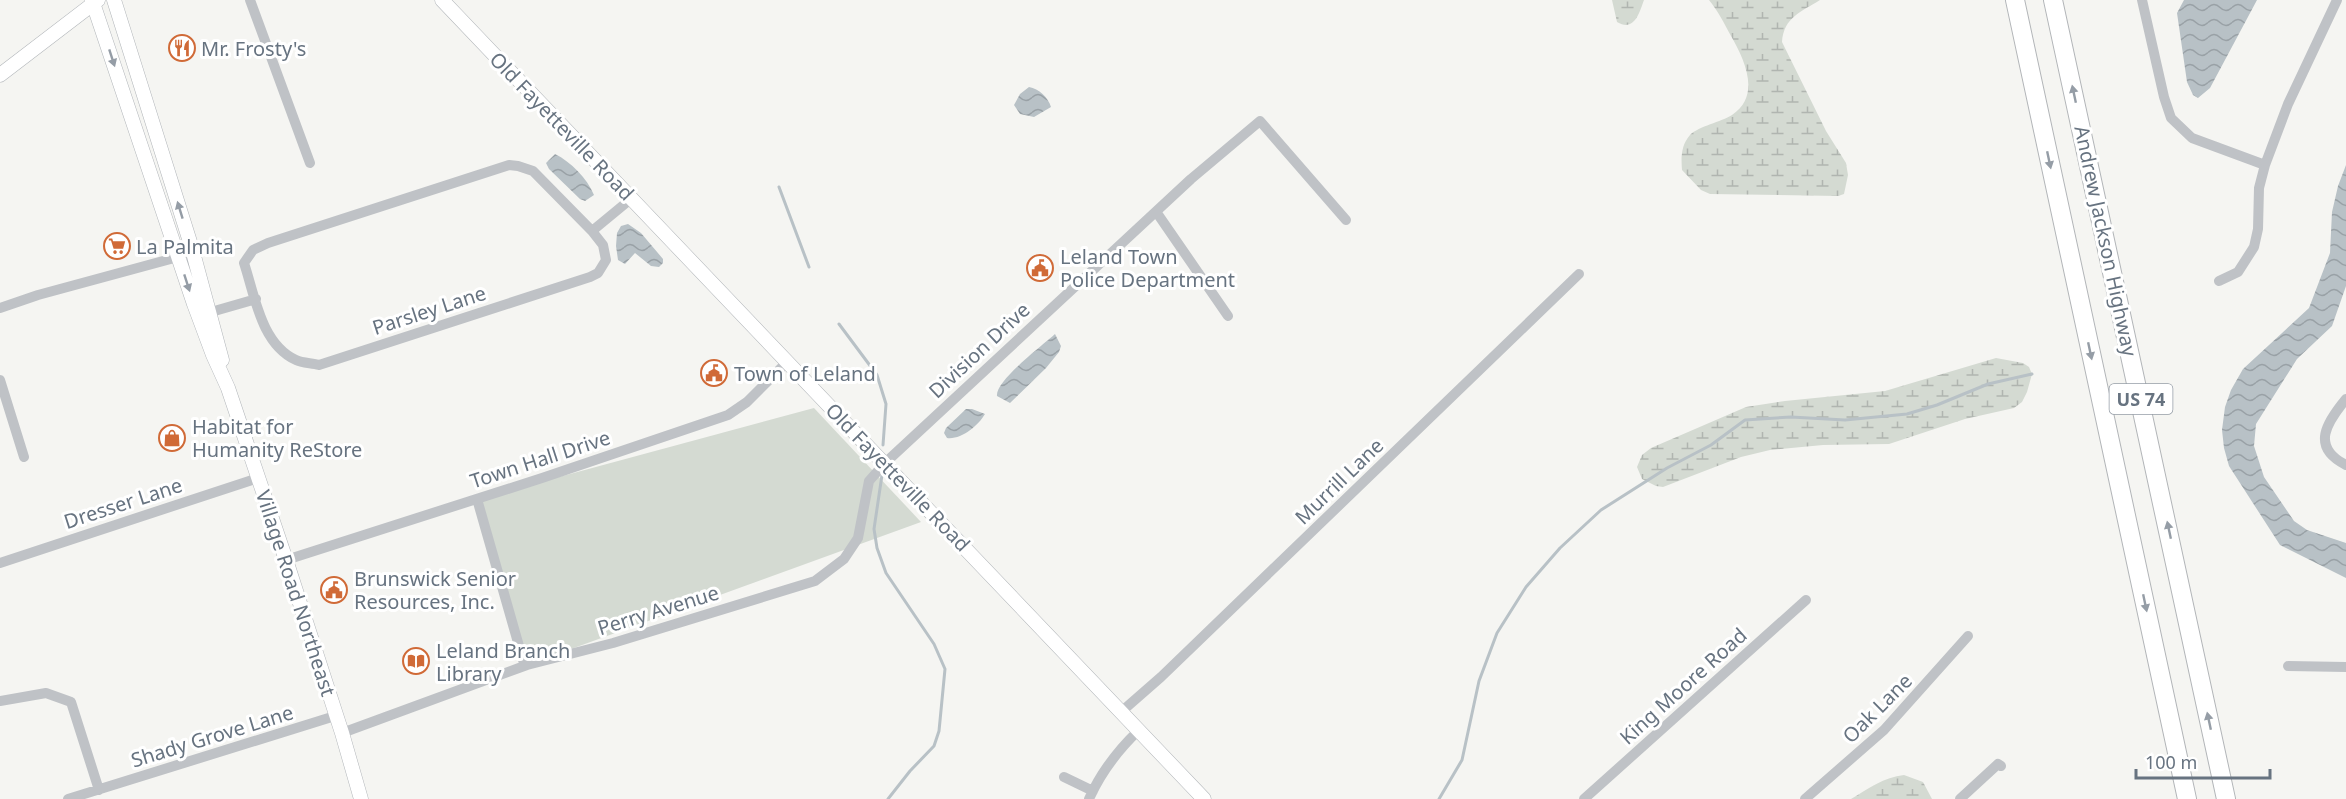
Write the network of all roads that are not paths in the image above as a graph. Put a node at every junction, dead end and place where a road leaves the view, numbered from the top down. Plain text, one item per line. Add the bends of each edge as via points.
1 (114, 0) edge
2 (250, 0) edge
3 (442, 0) edge
4 (2015, 0) edge
5 (2053, 0) edge
6 (2142, 0) edge
7 (2337, 0) edge
8 (94, 1) edge
9 (0, 75) edge
10 (310, 163) dead end
11 (2265, 165) junction
12 (632, 198) junction
13 (1157, 213) junction
14 (1346, 220) dead end
15 (592, 231) junction
16 (178, 257) junction
17 (1579, 274) dead end
18 (2219, 281) dead end
19 (256, 299) junction
20 (0, 308) edge
21 (205, 314) junction
22 (1228, 316) dead end
23 (788, 361) junction
24 (0, 380) edge
25 (2346, 399) edge
26 (24, 457) dead end
27 (885, 463) junction
28 (2346, 465) edge
29 (258, 478) junction
30 (477, 499) junction
31 (286, 560) junction
32 (0, 563) edge
33 (1806, 600) dead end
34 (1968, 636) dead end
35 (527, 665) junction
36 (2288, 666) dead end
37 (2346, 667) edge
38 (0, 701) edge
39 (1121, 712) junction
40 (336, 716) junction
41 (1139, 730) junction
42 (342, 733) junction
43 (2001, 766) dead end
44 (1064, 777) dead end
45 (99, 790) junction
46 (1091, 795) edge
47 (357, 798) edge
48 (68, 799) edge
49 (1204, 799) edge
50 (1584, 799) edge
51 (1805, 799) edge
52 (1960, 799) edge
53 (2187, 799) edge
54 (2226, 799) edge

21 -> 1 street, Village Road Northeast
2 - 10 street
3 - 12 street, Old Fayetteville Road
4 -> 53 highway, Andrew Jackson Highway / US 74
54 -> 5 highway, Andrew Jackson Highway / US 74
6 - 11 street via 2171,118 2192,138
7 - 11 street
8 - 9 street
8 -> 16 street, Village Road Northeast
11 - 18 street via 2254,247 2238,272
12 - 15 street
12 - 23 street, Old Fayetteville Road
13 - 14 street, Division Drive via 1260,121
13 - 22 street
13 - 27 street, Division Drive
15 - 19 street, Parsley Lane via 533,171 509,165 253,250 244,263
15 - 19 street, Parsley Lane via 603,245 606,260 598,273 590,277 319,364 296,361 272,342
16 - 20 street
16 -> 21 street, Village Road Northeast
17 - 39 street, Murrill Lane
19 - 21 street
21 - 29 street, Village Road Northeast
23 - 27 street, Old Fayetteville Road
23 - 30 street, Town Hall Drive via 747,402 728,415
24 - 26 street
25 - 28 street via 2328,423 2324,436 2328,450
27 - 35 street, Perry Avenue via 869,481 858,538 844,559 815,581
27 - 39 street, Old Fayetteville Road
29 - 31 street, Village Road Northeast
29 - 32 street, Dresser Lane
30 - 31 street, Town Hall Drive
30 - 35 street
31 - 40 street, Village Road Northeast
33 - 50 street, King Moore Road
34 - 51 street, Oak Lane via 1884,730
35 - 42 street, Perry Avenue
36 - 37 street
38 - 45 street via 46,693 71,702
39 - 41 street, Old Fayetteville Road
40 - 42 street, Village Road Northeast
40 - 45 street, Shady Grove Lane
41 - 46 street via 1119,750
41 - 49 street, Old Fayetteville Road
42 - 47 street, Village Road Northeast
43 - 52 street via 1998,764
44 - 46 street
45 - 48 street, Shady Grove Lane

